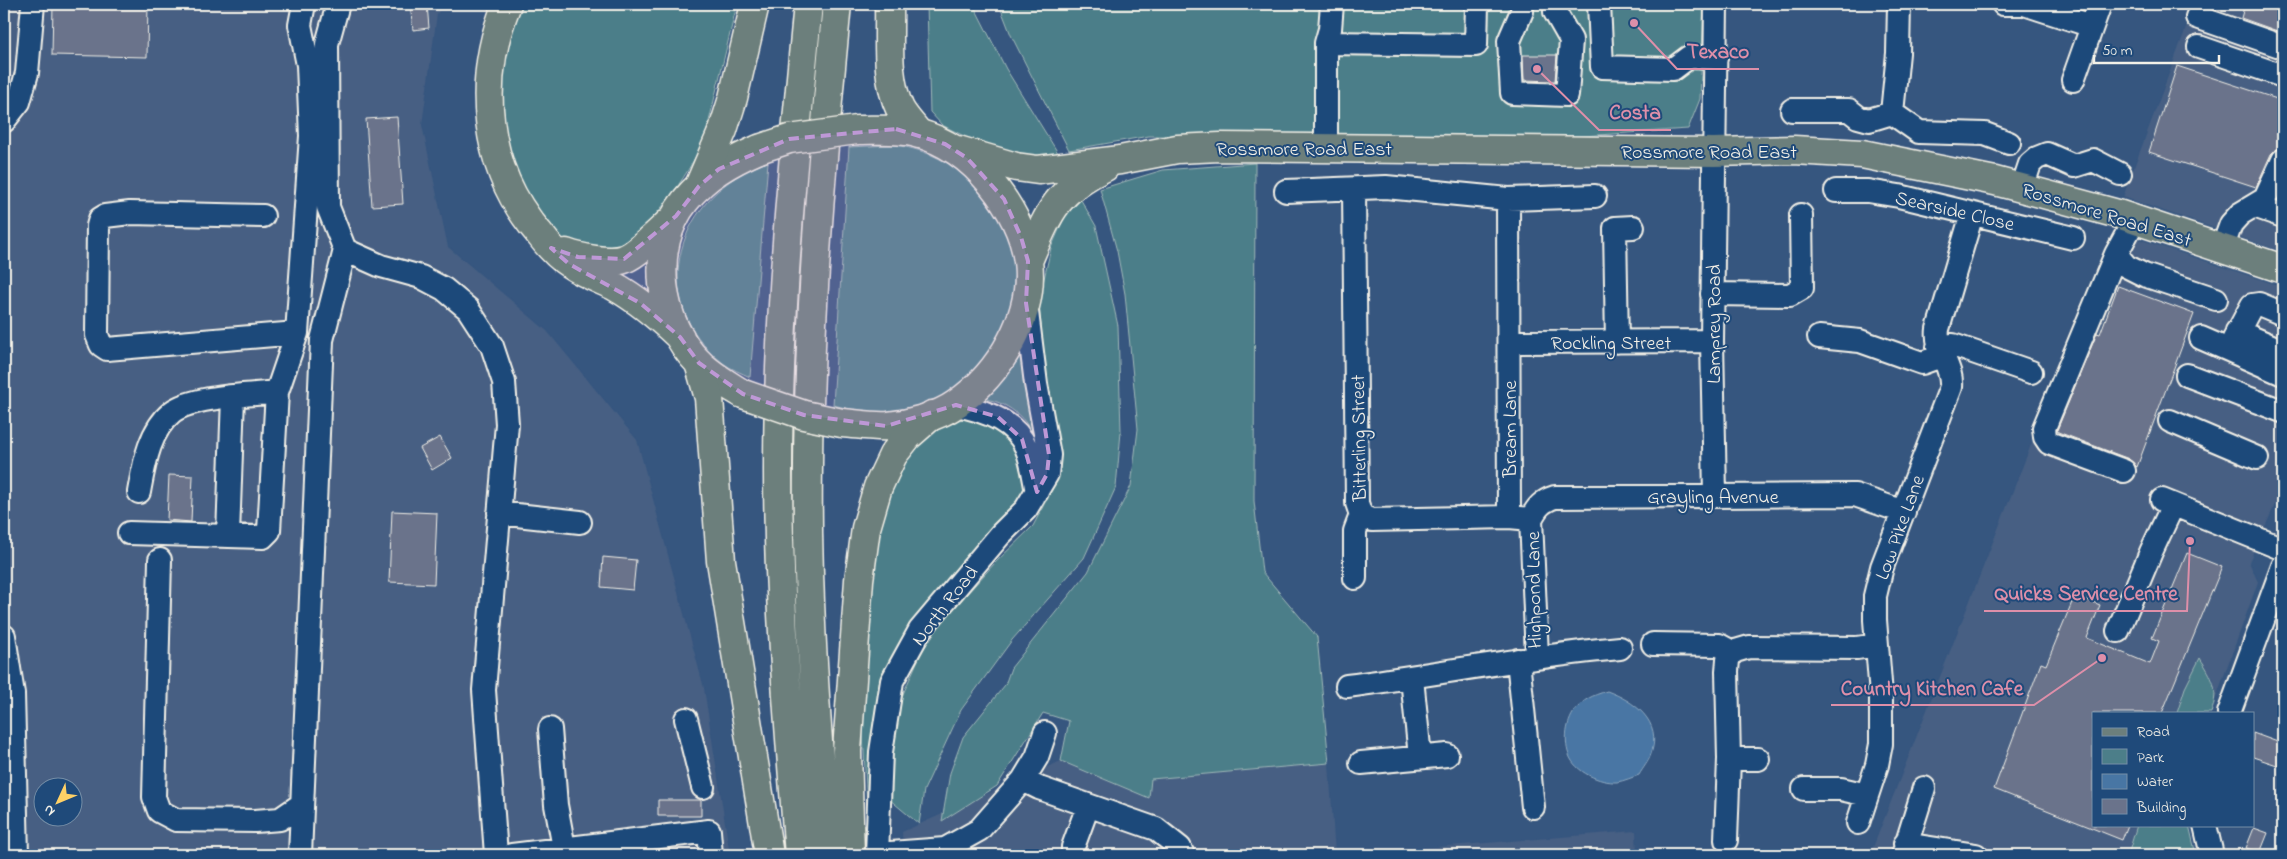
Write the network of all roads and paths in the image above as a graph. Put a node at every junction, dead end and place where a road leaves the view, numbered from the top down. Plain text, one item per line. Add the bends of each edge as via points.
1 (33, 4) edge
2 (304, 4) edge
3 (336, 4) edge
4 (508, 4) edge
5 (755, 4) edge
6 (808, 4) edge
7 (837, 4) edge
8 (889, 4) edge
9 (1332, 4) edge
10 (1477, 4) edge
11 (1599, 4) edge
12 (1716, 4) edge
13 (1899, 4) edge
14 (2003, 4) edge
15 (2100, 4) edge
16 (1522, 11) dead end
17 (1555, 12) dead end
18 (2196, 17) dead end
19 (2092, 26) junction
20 (1326, 43) junction
21 (2199, 47) dead end
22 (2283, 47) edge
23 (1716, 58) junction
24 (2283, 76) edge
25 (2073, 80) dead end
26 (1792, 110) dead end
27 (1892, 113) junction
28 (4, 121) edge
29 (919, 134) junction
30 (2009, 143) dead end
31 (1326, 147) junction
32 (958, 150) junction
33 (1714, 152) junction
34 (2283, 160) edge
35 (1107, 163) junction
36 (2120, 174) dead end
37 (698, 186) junction
38 (1354, 188) junction
39 (2022, 188) junction
40 (1286, 191) dead end
41 (1836, 192) dead end
42 (1594, 196) dead end
43 (1508, 199) junction
44 (2254, 206) junction
45 (1972, 214) junction
46 (1801, 215) dead end
47 (263, 216) dead end
48 (676, 216) junction
49 (2283, 216) edge
50 (2135, 219) junction
51 (1633, 227) dead end
52 (2073, 238) dead end
53 (550, 248) junction
54 (2222, 249) junction
55 (345, 250) junction
56 (2116, 254) junction
57 (1028, 261) junction
58 (2283, 269) edge
59 (1712, 294) junction
60 (2216, 299) dead end
61 (1026, 303) junction
62 (2283, 314) edge
63 (297, 333) junction
64 (680, 337) junction
65 (1819, 337) dead end
66 (2201, 338) dead end
67 (1712, 341) junction
68 (2234, 341) junction
69 (1510, 342) junction
70 (1618, 342) junction
71 (2283, 350) edge
72 (1940, 352) junction
73 (699, 363) junction
74 (2031, 372) dead end
75 (2283, 374) edge
76 (2187, 375) dead end
77 (277, 392) junction
78 (233, 397) junction
79 (944, 410) junction
80 (2282, 411) dead end
81 (2170, 421) dead end
82 (2257, 458) dead end
83 (2124, 471) dead end
84 (139, 492) dead end
85 (1037, 492) junction
86 (1715, 495) junction
87 (1904, 512) junction
88 (499, 513) junction
89 (1361, 515) junction
90 (1520, 518) junction
91 (580, 522) dead end
92 (129, 533) dead end
93 (228, 536) junction
94 (2283, 548) edge
95 (160, 560) dead end
96 (2283, 566) edge
97 (1354, 578) dead end
98 (2275, 611) edge
99 (2118, 631) dead end
100 (4, 636) edge
101 (1653, 644) dead end
102 (1878, 646) junction
103 (1620, 648) dead end
104 (1732, 652) junction
105 (1528, 658) junction
106 (1412, 678) junction
107 (1347, 686) dead end
108 (2229, 712) edge
109 (686, 719) dead end
110 (550, 729) dead end
111 (1045, 733) dead end
112 (1448, 755) dead end
113 (1420, 757) junction
114 (1729, 759) junction
115 (1758, 759) dead end
116 (1361, 763) dead end
117 (1023, 780) junction
118 (703, 787) dead end
119 (1924, 788) dead end
120 (1804, 789) dead end
121 (1867, 795) junction
122 (302, 804) junction
123 (1088, 806) junction
124 (1533, 807) dead end
125 (1858, 823) dead end
126 (2205, 826) edge
127 (1726, 840) dead end
128 (564, 848) junction
129 (1904, 850) edge
130 (17, 855) edge
131 (300, 855) edge
132 (496, 855) edge
133 (512, 855) edge
134 (711, 855) edge
135 (769, 855) edge
136 (799, 855) edge
137 (826, 855) edge
138 (850, 855) edge
139 (877, 855) edge
140 (1073, 855) edge
141 (1184, 855) edge
142 (1976, 855) edge
143 (2212, 855) edge

1 - 28 street via 27,72 20,102
2 - 63 street via 300,25 308,65 311,136
3 - 55 street via 327,44 328,207
4 - 53 main road via 496,30 489,66 488,115 506,183 525,217
5 - 37 main road via 723,130
6 - 136 main road via 785,262 778,470 785,676
7 - 137 main road via 814,264 808,466 813,673
8 - 29 main road via 894,92 901,109
9 - 20 street
10 - 20 street via 1476,45
11 - 23 street via 1602,67 1673,69 1690,57
12 - 23 street, Lamprey Road
13 - 27 street
14 - 19 street via 2024,4
15 - 19 street
16 - 17 street via 1509,41 1512,93 1567,95 1571,40
18 - 22 street
19 - 25 street
20 - 31 street
21 - 24 street
23 - 33 street, Lamprey Road
26 - 27 street via 1849,110 1869,120
27 - 30 street via 1919,132 1985,134
29 - 32 main road, Rossmore Road East
29 - 37 main road, Rossmore Road East, bridge via 896,129 857,130 789,140 759,149 719,169
31 - 33 main road, Rossmore Road East
31 - 35 main road, Rossmore Road East via 1177,149
32 - 35 main road, Rossmore Road East via 1038,170
32 - 57 main road via 1004,199 1016,222
33 - 39 main road, Rossmore Road East via 1794,150 1862,154
33 - 59 street, Lamprey Road
34 - 44 street via 2264,199
35 - 57 main road, Rossmore Road East via 1064,193 1054,205
36 - 39 street via 2092,160 2074,166 2047,154 2030,164
37 - 48 main road
38 - 40 street
38 - 43 street via 1386,187
38 - 89 street, Bitterling Street via 1357,503
39 - 50 main road, Rossmore Road East
41 - 45 street, Searside Close via 1868,191
42 - 43 street
43 - 69 street, Bream Lane
44 - 49 street
44 - 54 street via 2231,224
45 - 52 street, Searside Close
45 - 72 street via 1938,329
46 - 59 street via 1802,288 1790,295
47 - 63 street via 130,213 100,219 97,335 100,345 107,349
48 - 53 main road via 624,259 578,257
48 - 64 main road via 663,260 663,294
50 - 54 main road, Rossmore Road East
50 - 56 street
51 - 70 street via 1615,228
53 - 64 main road via 569,264 640,303
54 - 58 main road, Rossmore Road East
55 - 88 street via 381,266 421,277 444,289 468,309 492,346 504,382 507,424
55 - 122 street via 322,340
56 - 60 street via 2126,266 2144,275
56 - 83 street via 2044,428 2049,443
57 - 61 main road
59 - 67 street, Lamprey Road
61 - 79 main road via 1011,342 998,362 981,382
61 - 85 street, North Road via 1049,455 1047,474
62 - 68 street via 2259,304 2252,305
63 - 77 street
64 - 73 main road
65 - 72 street via 1860,341 1922,363
66 - 68 street
67 - 70 street, Rockling Street
67 - 86 street, Lamprey Road
68 - 71 street
68 - 75 street
69 - 70 street, Rockling Street
69 - 90 street, Bream Lane
72 - 74 street via 1954,345
72 - 87 street, Low Pike Lane via 1952,377 1951,387
73 - 79 main road, bridge via 743,394 804,415 842,423 886,426
73 - 135 main road via 709,398 721,561
76 - 80 street
77 - 78 street
77 - 93 street via 269,531 263,537
78 - 84 street via 195,402 172,412 154,436
78 - 93 street
79 - 85 street via 998,417 1013,429 1027,448
79 - 138 main road via 908,436 893,455 878,486 866,528 859,580 847,751
81 - 82 street
85 - 139 street, North Road via 1026,509 920,630 892,681 881,752
86 - 87 street, Grayling Avenue via 1855,495
86 - 90 street, Grayling Avenue via 1555,497
87 - 102 street, Low Pike Lane via 1882,567 1875,596
88 - 91 street
88 - 132 street via 484,690
89 - 90 street, Bitterling Street via 1372,520
89 - 97 street via 1355,531
90 - 105 street, Highpond Lane
92 - 93 street
94 - 99 street via 2168,502
95 - 122 street via 154,797 159,811 176,820 255,821 280,819
96 - 98 street
98 - 108 street
100 - 130 street via 13,694
101 - 104 street via 1719,645
102 - 104 street via 1748,647
102 - 121 street, Low Pike Lane via 1881,744
103 - 105 street
104 - 114 street via 1727,671
105 - 106 street, Highpond Lane
105 - 124 street
106 - 107 street, Highpond Lane
106 - 113 street
109 - 118 street
110 - 128 street via 556,805
111 - 117 street via 1037,757
112 - 113 street
113 - 116 street
114 - 115 street
114 - 127 street
117 - 123 street
117 - 139 street via 979,830 945,849
119 - 129 street
120 - 121 street via 1841,789
121 - 125 street, Low Pike Lane
122 - 131 street
123 - 140 street via 1073,846
123 - 141 street via 1156,829
126 - 143 street
128 - 133 street
128 - 134 street via 709,830
129 - 142 street

